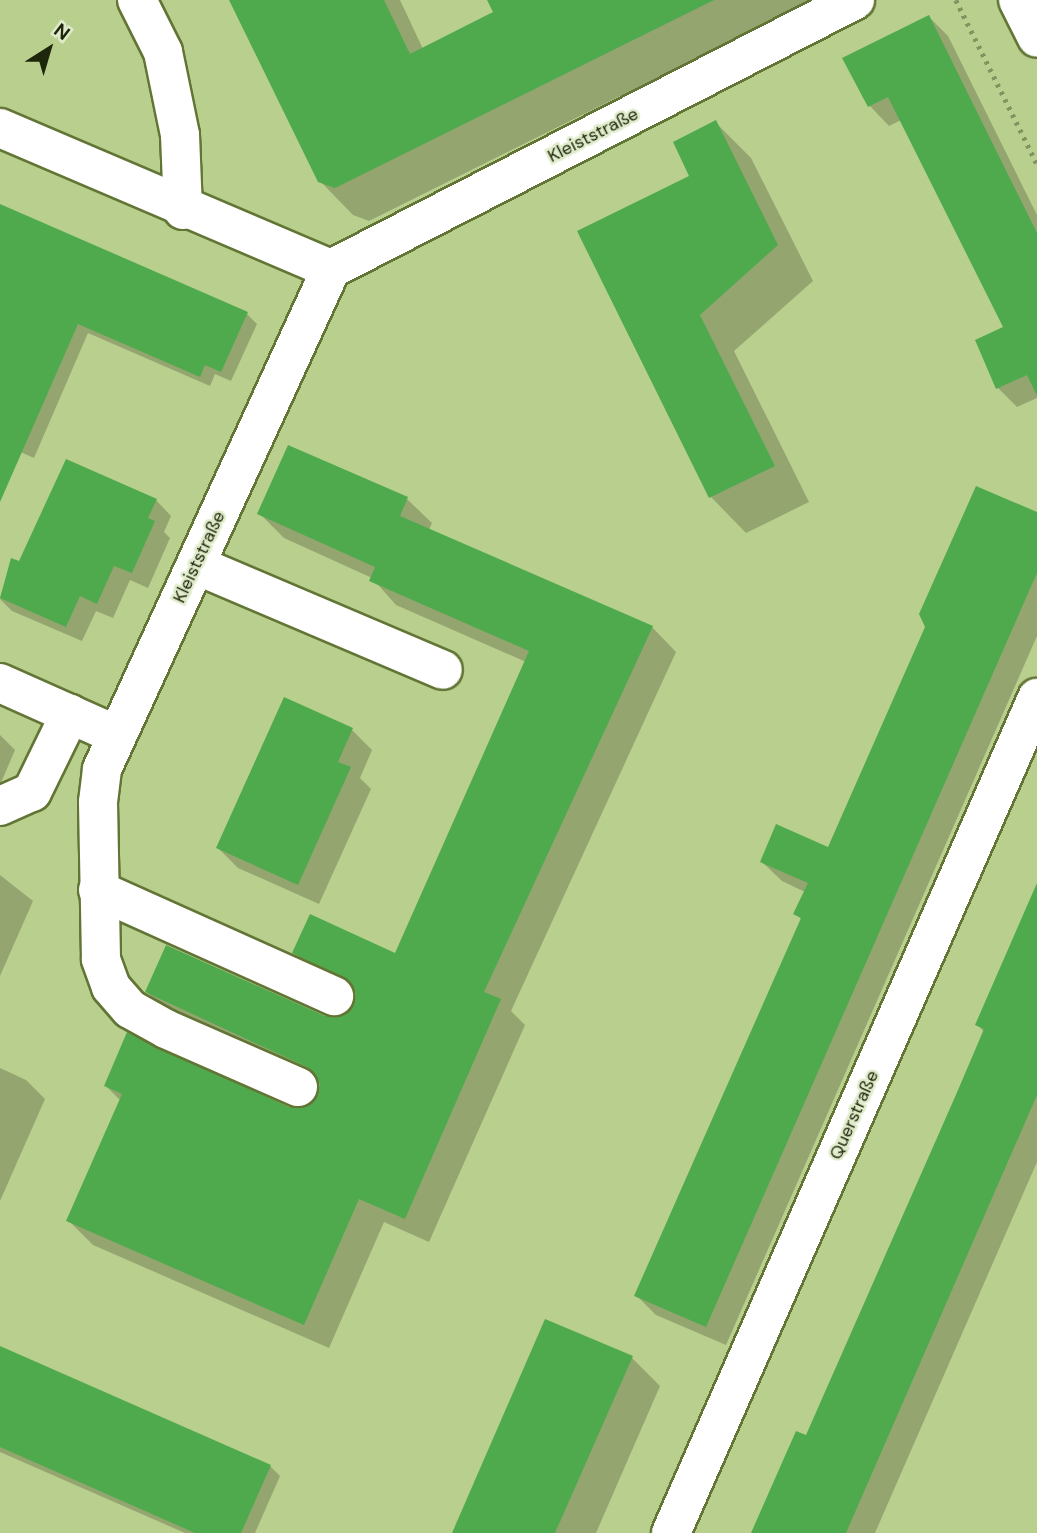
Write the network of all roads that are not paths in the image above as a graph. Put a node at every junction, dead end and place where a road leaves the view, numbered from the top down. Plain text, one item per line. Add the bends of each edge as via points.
1 (137, 0) edge
2 (855, 0) edge
3 (0, 128) edge
4 (183, 209) junction
5 (331, 269) junction
6 (196, 565) junction
7 (443, 670) dead end
8 (0, 683) edge
9 (1037, 698) edge
10 (69, 714) junction
11 (117, 735) junction
12 (0, 806) edge
13 (98, 890) junction
14 (334, 996) dead end
15 (299, 1087) dead end
16 (671, 1533) edge

1 - 4 street via 163,52 180,135
2 - 5 street, Kleiststraße
3 - 4 street
4 - 5 street
5 - 6 street, Kleiststraße
6 - 7 street
6 - 11 street, Kleiststraße
8 - 10 street
9 - 16 street, Querstraße
10 - 11 street
10 - 12 street via 32,792
11 - 13 street, Kleiststraße via 102,769
13 - 14 street
13 - 15 street via 101,959 111,987 130,1009

